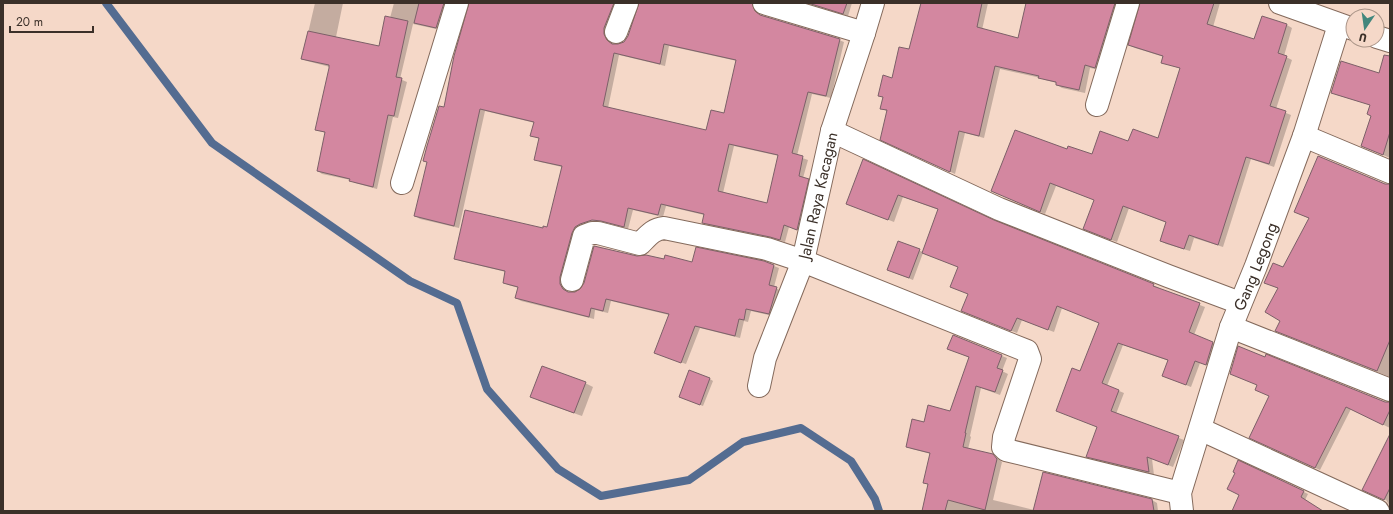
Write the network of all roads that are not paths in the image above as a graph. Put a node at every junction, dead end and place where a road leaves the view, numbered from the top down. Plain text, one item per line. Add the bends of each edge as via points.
1 (457, 3) edge
2 (627, 3) edge
3 (764, 3) edge
4 (873, 3) edge
5 (1128, 3) edge
6 (1280, 3) edge
7 (1314, 9) edge
8 (1345, 26) edge
9 (1345, 30) edge
10 (616, 32) dead end
11 (864, 33) junction
12 (1097, 105) dead end
13 (832, 131) junction
14 (1304, 136) junction
15 (1390, 172) edge
16 (402, 183) dead end
17 (803, 260) junction
18 (572, 280) dead end
19 (1240, 303) junction
20 (1231, 327) junction
21 (759, 386) dead end
22 (1390, 390) edge
23 (1200, 429) junction
24 (1181, 502) edge
25 (1378, 511) edge

1 - 16 street
2 - 10 street
3 - 11 street
4 - 11 street, Jalan Raya Kacagan
5 - 12 street
6 - 7 street
7 - 8 street
9 - 14 street, Gang Legong
11 - 13 street, Jalan Raya Kacagan
13 - 17 street, Jalan Raya Kacagan
13 - 19 street via 999,209
14 - 15 street
14 - 19 street, Gang Legong via 1262,252
17 - 18 street via 766,249 664,228 657,229 640,244 592,233 584,236
17 - 21 street, Jalan Raya Kacagan via 765,358
17 - 24 street via 1027,351 1030,359 1004,437 1003,447 1006,450
19 - 20 street, Gang Legong
20 - 22 street
20 - 23 street, Gang Legong
23 - 24 street, Gang Legong
23 - 25 street

